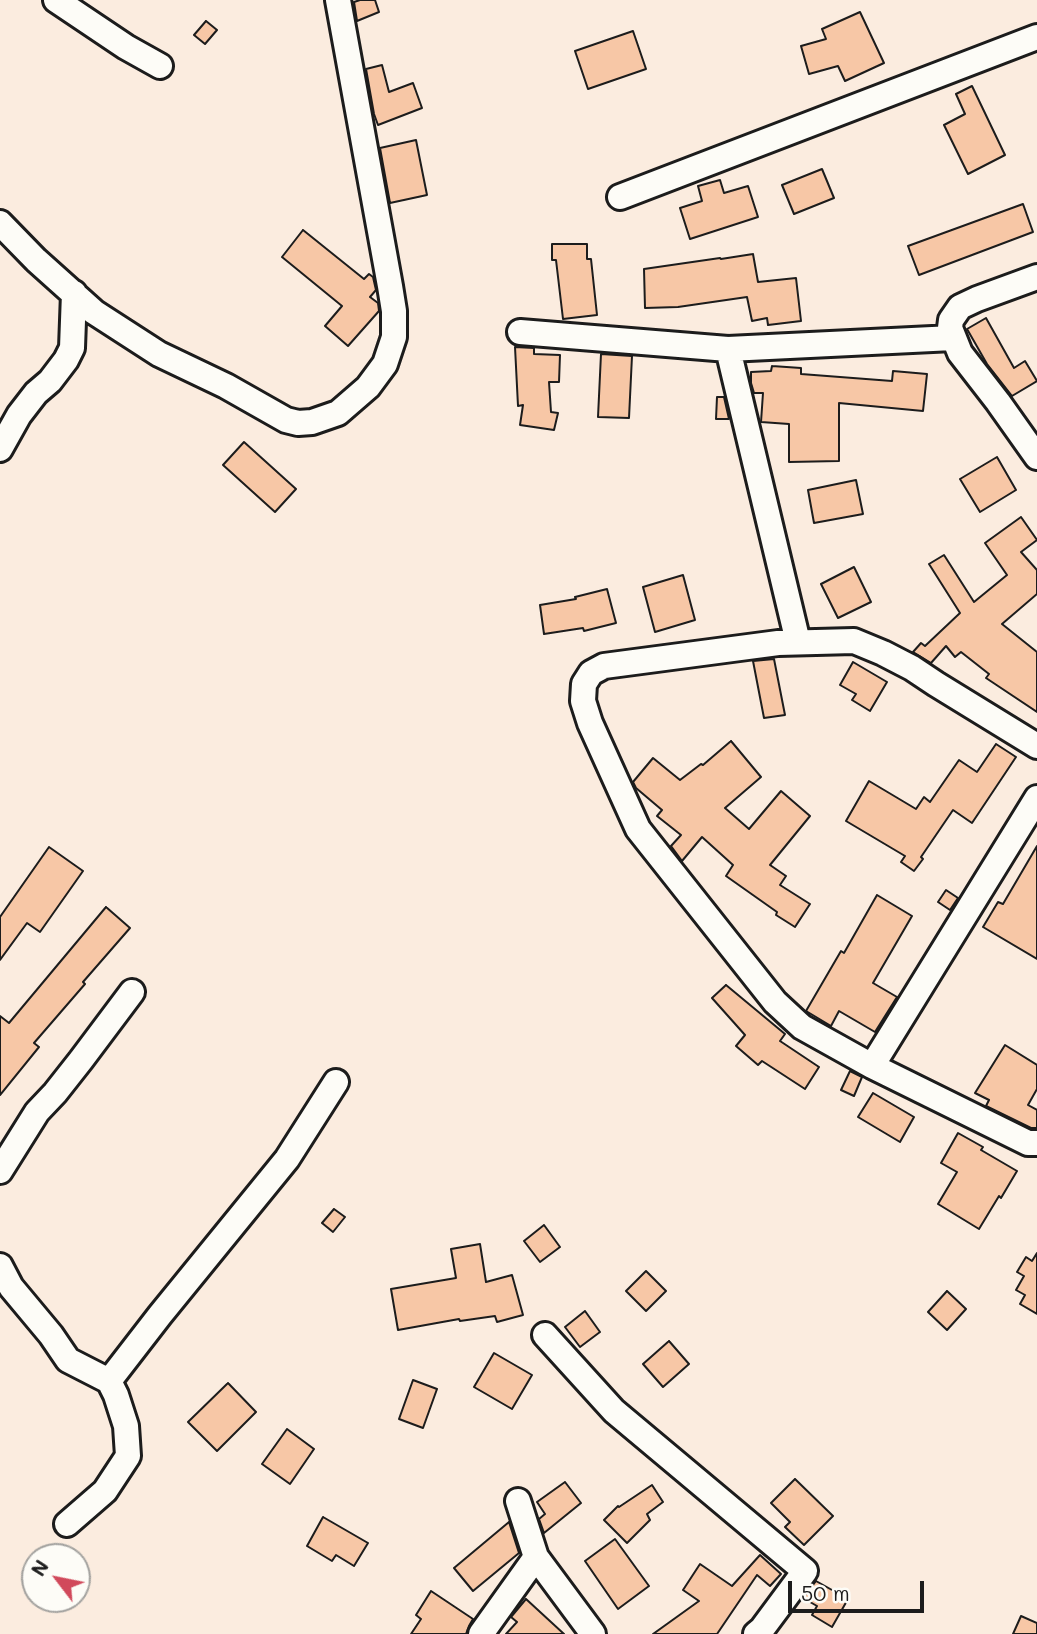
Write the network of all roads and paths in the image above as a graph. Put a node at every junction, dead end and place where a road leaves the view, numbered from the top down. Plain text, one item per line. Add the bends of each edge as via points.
1 (56, 0) edge
2 (338, 0) edge
3 (1037, 37) edge
4 (160, 66) dead end
5 (621, 197) dead end
6 (0, 223) edge
7 (1037, 277) edge
8 (74, 293) junction
9 (520, 332) dead end
10 (953, 338) junction
11 (728, 349) junction
12 (0, 449) edge
13 (1037, 457) edge
14 (798, 642) junction
15 (1037, 746) edge
16 (1037, 798) edge
17 (132, 992) dead end
18 (872, 1066) junction
19 (337, 1082) dead end
20 (8, 1140) edge
21 (1037, 1143) edge
22 (0, 1171) edge
23 (0, 1266) edge
24 (545, 1335) dead end
25 (109, 1381) junction
26 (518, 1501) dead end
27 (67, 1524) dead end
28 (536, 1557) junction
29 (764, 1632) edge
30 (481, 1634) edge
31 (593, 1634) edge

1 - 4 street
2 - 8 street via 394,311 394,337 385,364 369,387 338,413 312,422 286,420 159,354 94,312
3 - 5 street
6 - 8 street
7 - 10 street via 960,307 951,320
8 - 12 street via 72,348 19,415
9 - 11 street
10 - 11 street
10 - 13 street
11 - 14 street
14 - 15 street via 854,642 883,653
14 - 18 street via 604,666 584,684 583,701 638,829 775,1002 802,1027
16 - 18 street
17 - 20 street via 73,1071
18 - 21 street via 1028,1143
19 - 25 street via 287,1159
20 - 22 street
23 - 25 street via 68,1360
24 - 29 street via 614,1411 805,1571
25 - 27 street via 126,1426 128,1456 105,1491
26 - 28 street
28 - 30 street
28 - 31 street

